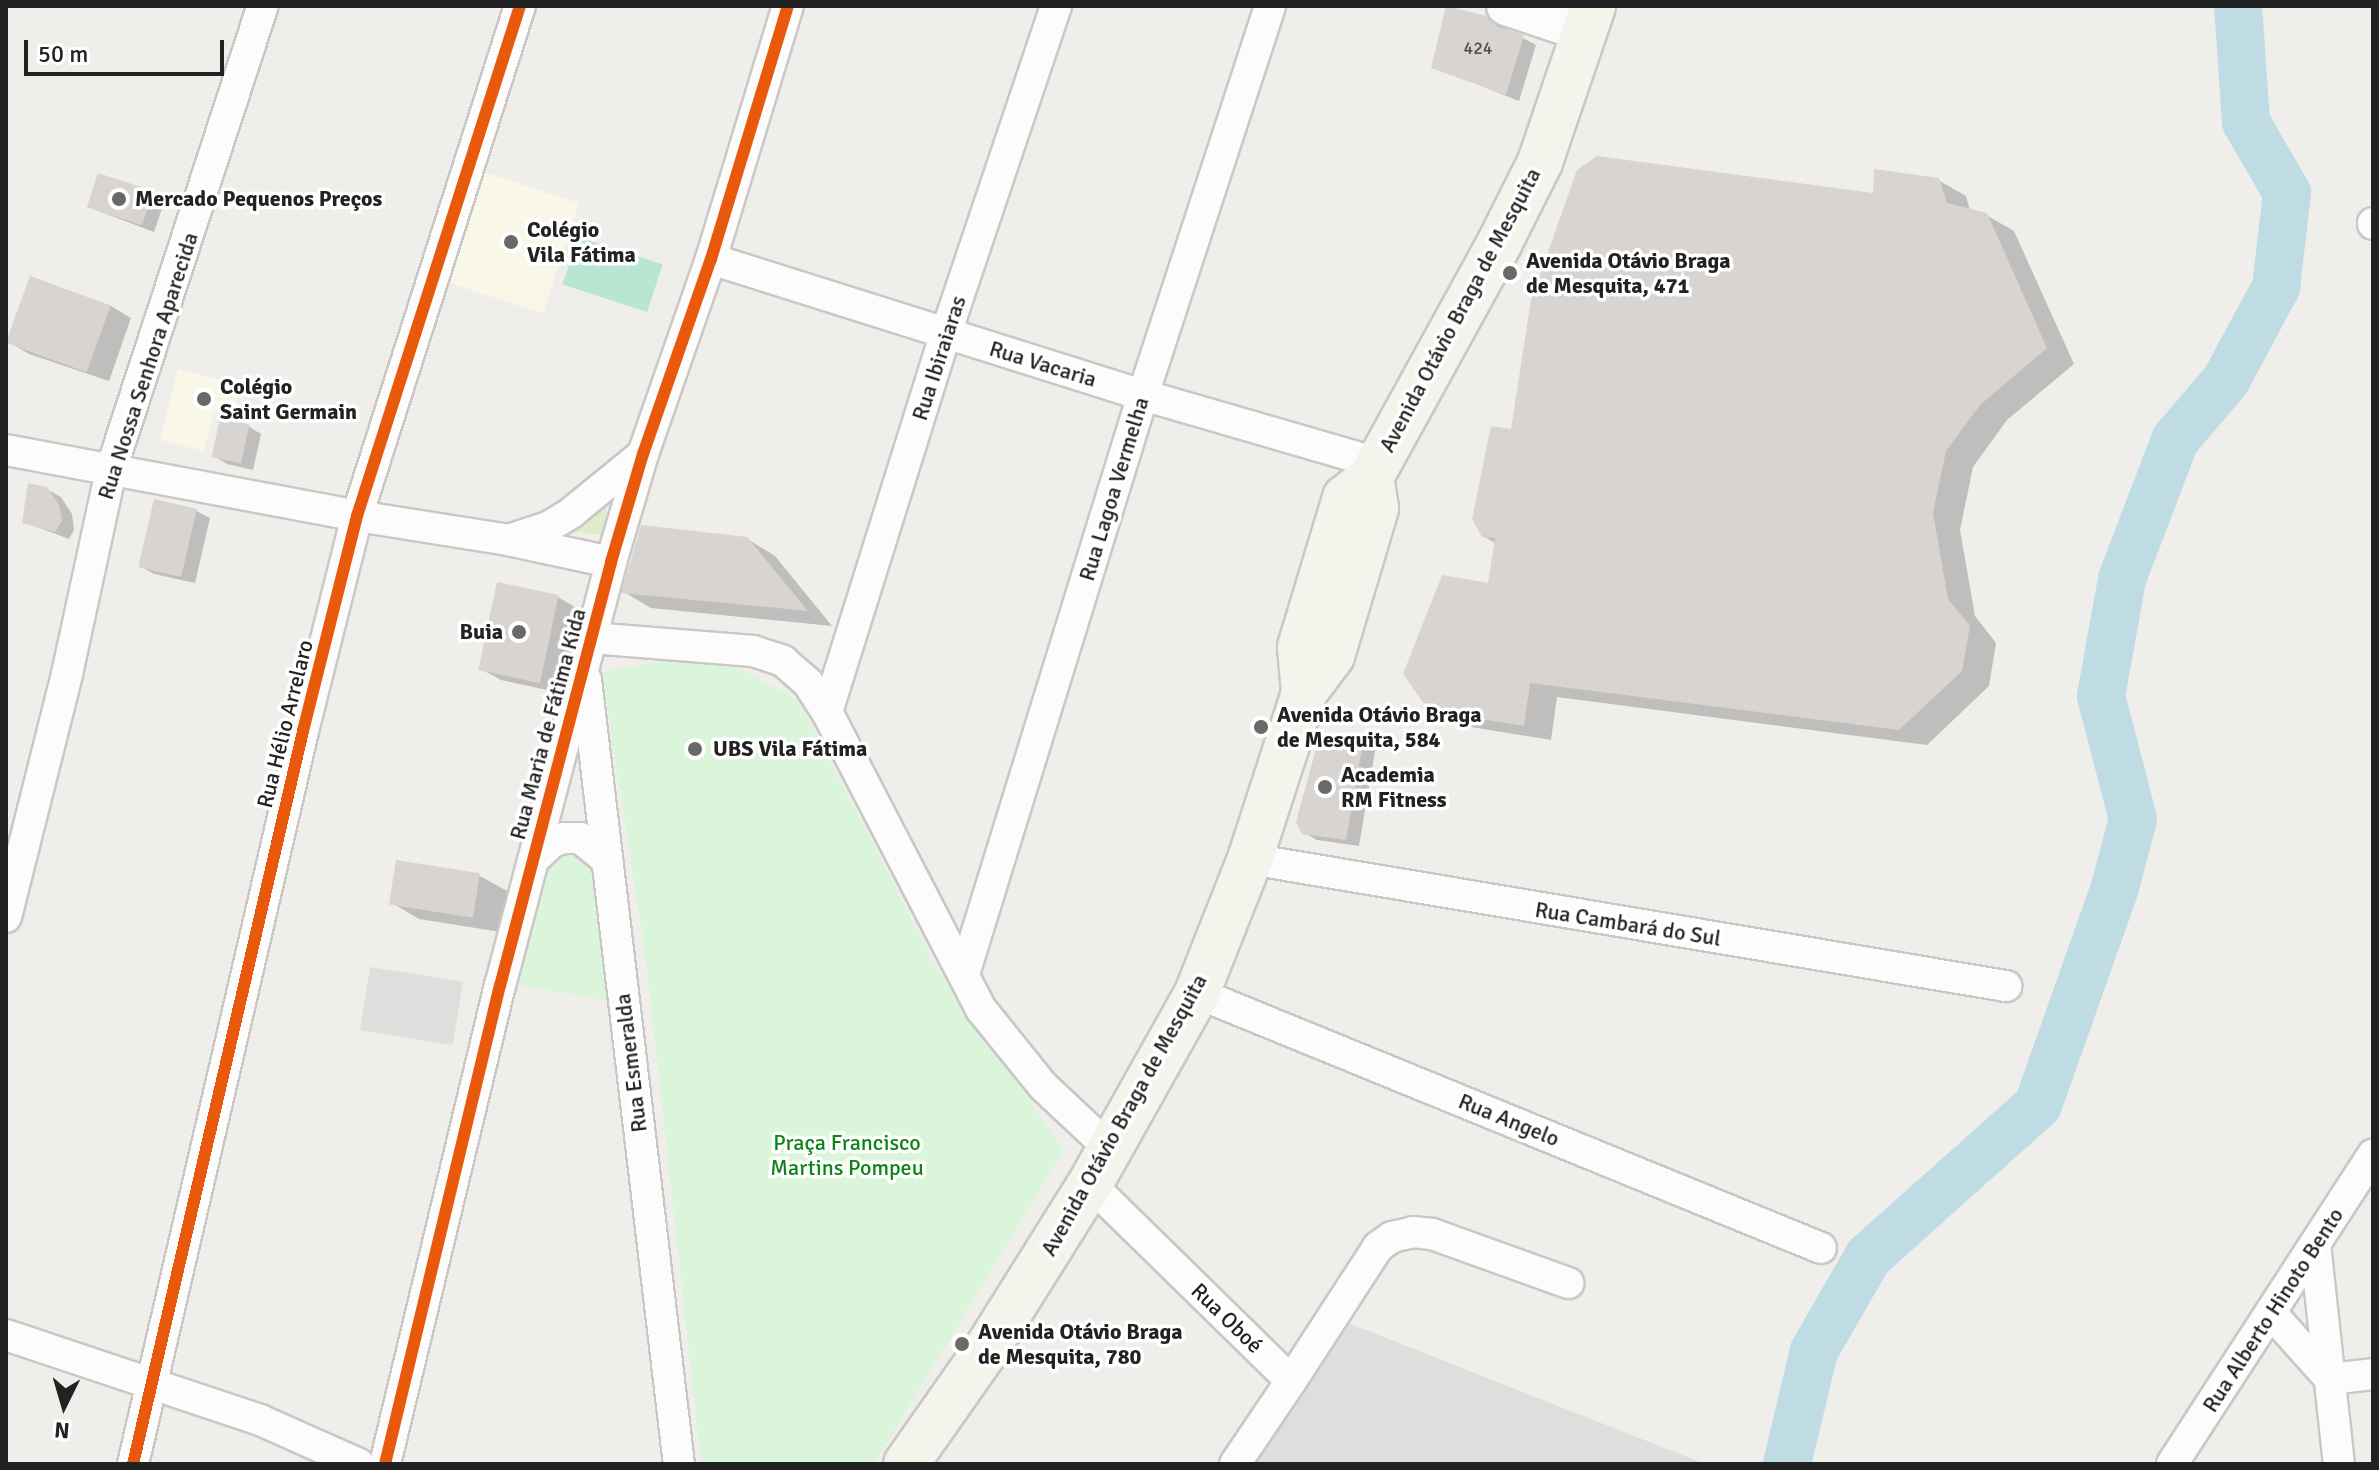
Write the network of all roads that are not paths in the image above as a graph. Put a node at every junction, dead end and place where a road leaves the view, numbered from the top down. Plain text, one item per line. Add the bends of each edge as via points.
1 (263, 6) edge
2 (520, 6) edge
3 (788, 6) edge
4 (1056, 6) edge
5 (1270, 6) edge
6 (1506, 6) edge
7 (1589, 19) edge
8 (711, 259) junction
9 (946, 333) junction
10 (1143, 395) junction
11 (6, 450) edge
12 (643, 454) junction
13 (111, 470) junction
14 (1374, 470) junction
15 (357, 516) junction
16 (508, 540) junction
17 (611, 562) junction
18 (587, 650) junction
19 (827, 712) junction
20 (1250, 859) junction
21 (533, 860) junction
22 (607, 860) junction
23 (6, 917) edge
24 (964, 974) junction
25 (2006, 986) dead end
26 (1197, 993) junction
27 (2373, 1155) edge
28 (1100, 1166) junction
29 (2315, 1244) junction
30 (1821, 1248) dead end
31 (1568, 1283) dead end
32 (2271, 1313) junction
33 (6, 1335) edge
34 (2373, 1374) edge
35 (2330, 1379) junction
36 (1291, 1381) junction
37 (152, 1382) junction
38 (133, 1464) edge
39 (359, 1464) edge
40 (385, 1464) edge
41 (679, 1464) edge
42 (906, 1464) edge
43 (1235, 1464) edge
44 (2172, 1464) edge
45 (2339, 1464) edge

1 - 13 street, Rua Nossa Senhora Aparecida
2 - 15 street, Rua Hélio Arrelaro
3 - 8 street, Rua Maria de Fátima Kida
4 - 9 street, Rua Ibiraiaras
5 - 10 street, Rua Lagoa Vermelha
6 - 7 street
7 - 14 main road, Avenida Otávio Braga de Mesquita via 1540,162
8 - 9 street, Rua Vacaria
8 - 12 street, Rua Maria de Fátima Kida
9 - 10 street, Rua Vacaria
9 - 19 street, Rua Ibiraiaras
10 - 14 street, Rua Vacaria
10 - 24 street, Rua Lagoa Vermelha
11 - 13 street
12 - 16 street via 571,513
12 - 17 street, Rua Maria de Fátima Kida
13 - 15 street
13 - 23 street, Rua Nossa Senhora Aparecida
14 - 20 main road, Avenida Otávio Braga de Mesquita via 1346,496 1334,525 1300,647 1304,693
15 - 16 street
15 - 37 street, Rua Hélio Arrelaro
16 - 17 street
17 - 18 street, Rua Maria de Fátima Kida
18 - 19 street, Rua Oboé via 753,651 783,661 808,683
18 - 21 street, Rua Maria de Fátima Kida
18 - 22 street, Rua Esmeralda
19 - 24 street, Rua Oboé
20 - 25 street, Rua Cambará do Sul
20 - 26 main road, Avenida Otávio Braga de Mesquita
21 - 22 street via 552,842 580,838
21 - 40 street, Rua Maria de Fátima Kida
22 - 41 street, Rua Esmeralda
24 - 28 street, Rua Oboé via 981,1009
26 - 28 main road, Avenida Otávio Braga de Mesquita
26 - 30 street, Rua Angelo
27 - 29 street, Rua Alberto Hinoto Bento
28 - 36 street, Rua Oboé
28 - 42 main road, Avenida Otávio Braga de Mesquita via 984,1353
29 - 32 street, Rua Alberto Hinoto Bento
29 - 35 street
31 - 36 street via 1432,1234 1392,1237 1378,1247
32 - 35 street
32 - 44 street, Rua Alberto Hinoto Bento
33 - 37 street
34 - 35 street
35 - 45 street
36 - 43 street
37 - 38 street, Rua Hélio Arrelaro
37 - 39 street via 260,1420

